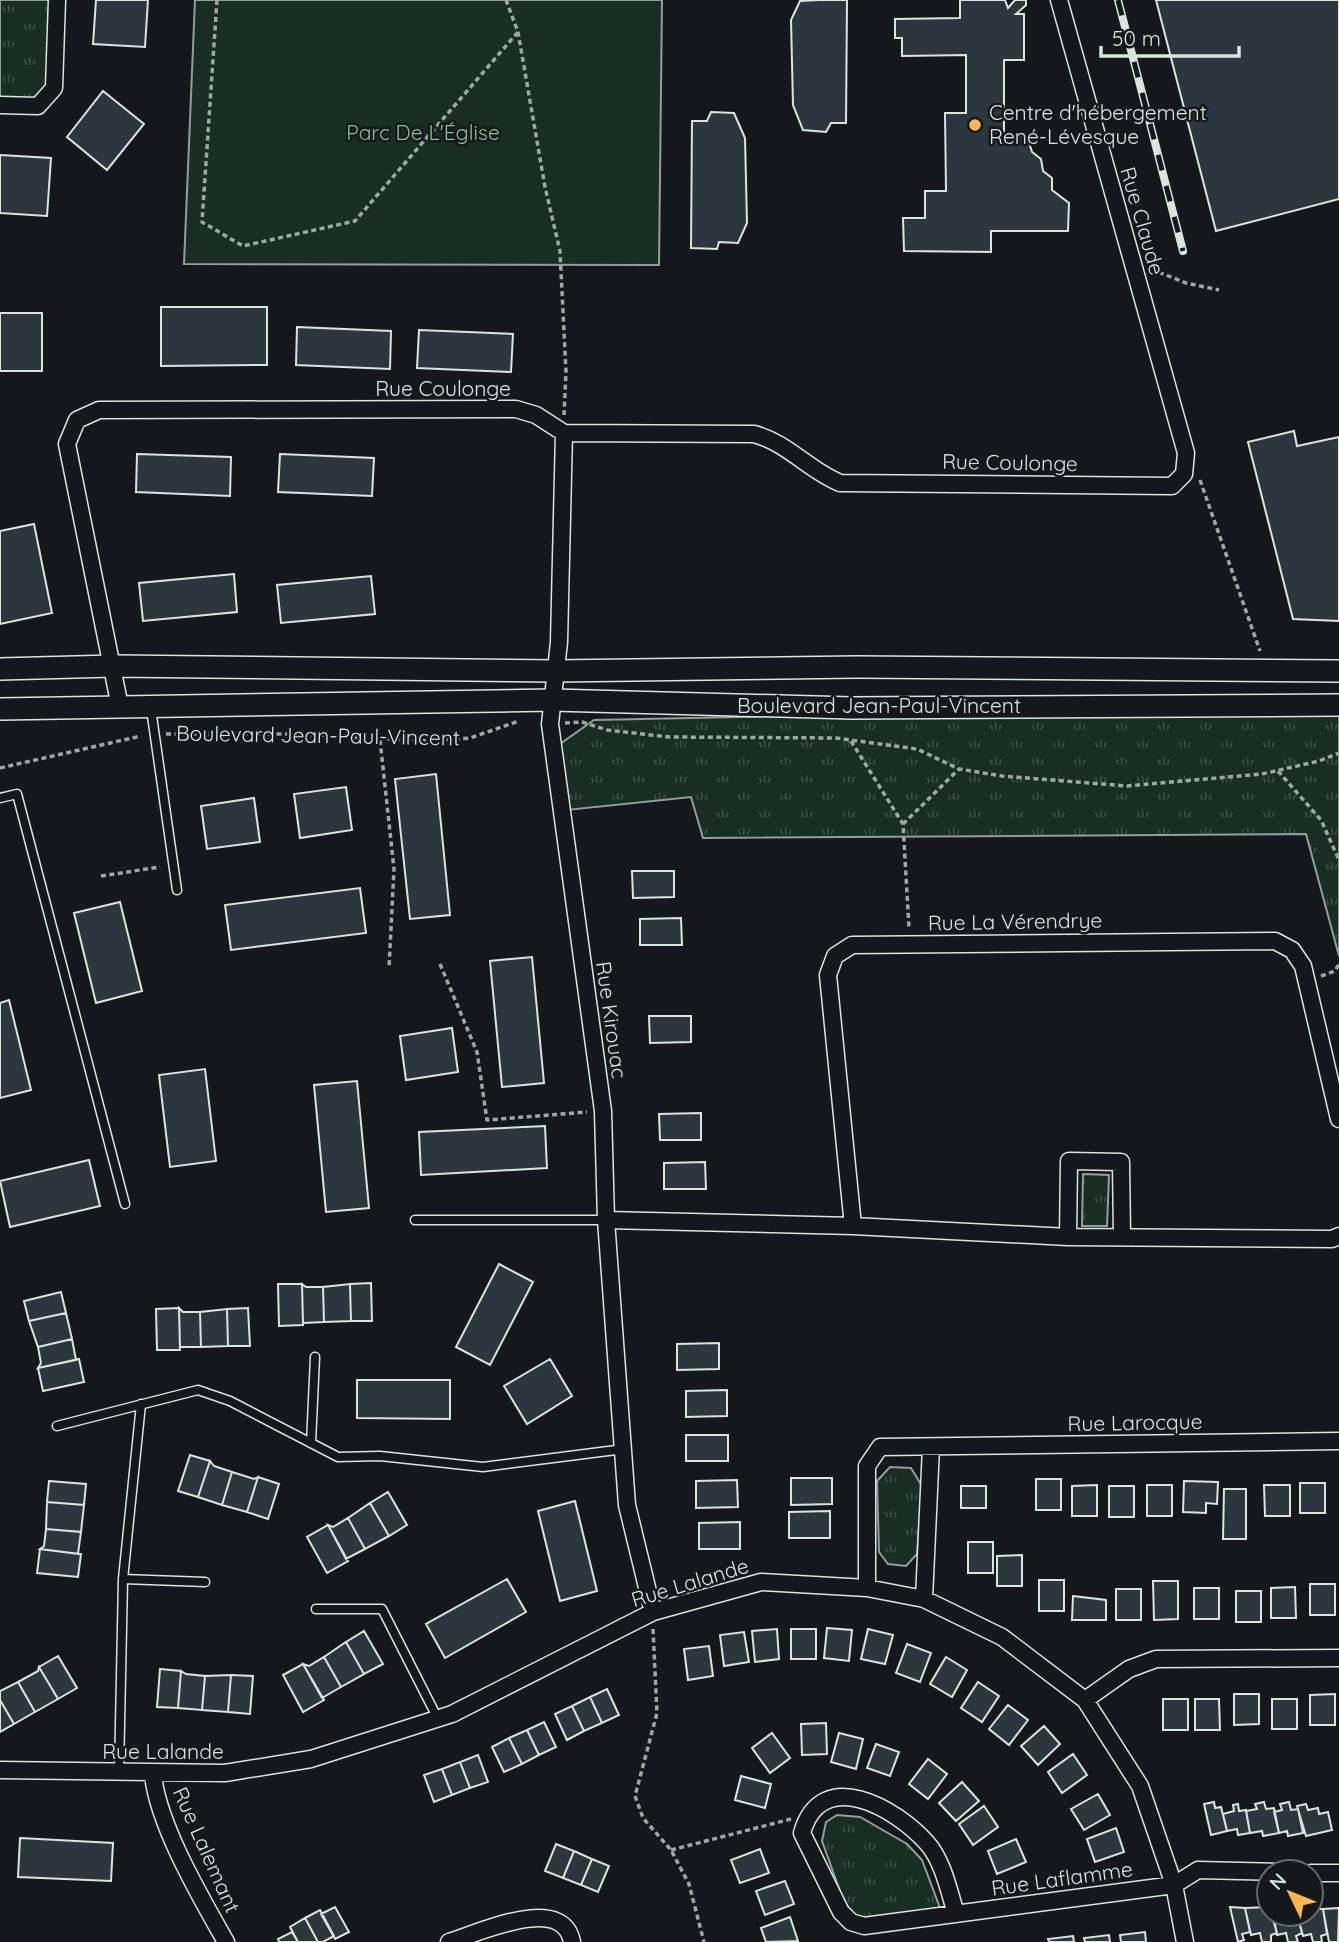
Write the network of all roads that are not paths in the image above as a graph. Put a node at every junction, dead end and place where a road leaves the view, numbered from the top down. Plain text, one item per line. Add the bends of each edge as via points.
1 (57, 0) edge
2 (1059, 0) edge
3 (0, 105) edge
4 (564, 433) junction
5 (1186, 453) joint
6 (113, 666) junction
7 (0, 669) edge
8 (557, 671) junction
9 (1267, 671) junction
10 (1339, 671) edge
11 (553, 700) junction
12 (1273, 705) junction
13 (1339, 705) edge
14 (151, 706) junction
15 (120, 707) junction
16 (0, 709) edge
17 (0, 798) edge
18 (177, 890) dead end
19 (1339, 1119) edge
20 (125, 1204) dead end
21 (415, 1220) dead end
22 (606, 1220) junction
23 (853, 1226) junction
24 (1339, 1236) edge
25 (1068, 1237) junction
26 (1122, 1237) junction
27 (314, 1357) dead end
28 (141, 1404) junction
29 (57, 1426) dead end
30 (1339, 1441) edge
31 (311, 1443) junction
32 (931, 1447) junction
33 (625, 1449) junction
34 (123, 1579) junction
35 (205, 1582) dead end
36 (867, 1588) junction
37 (924, 1600) junction
38 (316, 1609) dead end
39 (653, 1612) junction
40 (1339, 1658) edge
41 (1085, 1700) junction
42 (438, 1719) junction
43 (0, 1770) edge
44 (119, 1773) junction
45 (153, 1774) junction
46 (1255, 1871) edge
47 (1174, 1885) junction
48 (956, 1914) junction
49 (226, 1942) edge
50 (449, 1942) edge
51 (572, 1942) edge
52 (1185, 1942) edge

1 - 3 street via 54,88 38,106
2 - 5 street, Rue Claude
4 - 5 street, Rue Coulonge via 754,434 772,439 818,474 840,483 1172,486 1184,474
4 - 6 street, Rue Coulonge via 536,415 516,409 99,410 76,420 67,444
4 - 8 street, Rue Kirouac
6 - 7 street, Boulevard Jean-Paul-Vincent
6 - 8 street, Boulevard Jean-Paul-Vincent
6 - 15 street, Rue Coulonge
8 - 9 street, Boulevard Jean-Paul-Vincent via 857,667
8 - 11 street, Rue Kirouac
9 - 10 street, Boulevard Jean-Paul-Vincent
9 - 12 street
11 - 12 street, Boulevard Jean-Paul-Vincent via 851,708
11 - 14 street, Boulevard Jean-Paul-Vincent
11 - 22 street, Rue Kirouac via 550,724 603,1111
12 - 13 street, Boulevard Jean-Paul-Vincent
14 - 15 street, Boulevard Jean-Paul-Vincent
14 - 18 lane
15 - 16 street, Boulevard Jean-Paul-Vincent
17 - 20 lane via 17,794
19 - 23 street, Rue La Vérendrye via 1303,966 1292,950 1275,941 852,946 835,956 828,975
21 - 22 lane
22 - 23 street
22 - 33 street, Rue Kirouac
23 - 25 street
24 - 26 street
25 - 26 street
25 - 26 street via 1069,1161 1121,1162
27 - 31 lane
28 - 29 lane
28 - 31 lane via 198,1390 230,1401
28 - 34 lane
30 - 32 street, Rue Larocque
31 - 33 lane via 338,1457 380,1455 483,1466
32 - 36 street, Rue Larocque via 880,1447 867,1466
32 - 37 street
33 - 39 street, Rue Kirouac via 627,1505
34 - 35 lane
34 - 44 lane
36 - 37 street, Rue Lalande
36 - 39 street, Rue Lalande via 761,1582
37 - 41 street, Rue Lalande via 1002,1637
38 - 42 lane via 382,1609
39 - 42 street, Rue Lalande
40 - 41 street via 1156,1659 1129,1669
41 - 47 street, Rue Lalande via 1140,1786
42 - 45 street, Rue Lalande via 311,1759 243,1772
43 - 44 street, Rue Lalande
44 - 45 street, Rue Lalande
45 - 49 street, Rue Lalemant via 161,1811 194,1886
46 - 47 street, Rue Laflamme via 1198,1870
47 - 48 street, Rue Laflamme
47 - 52 street, Rue Lalande
48 - 48 street, Rue Laflamme via 864,1926 851,1922 841,1912 802,1833 807,1815 822,1801 849,1796 878,1805 927,1843
50 - 51 street via 537,1916 564,1926

